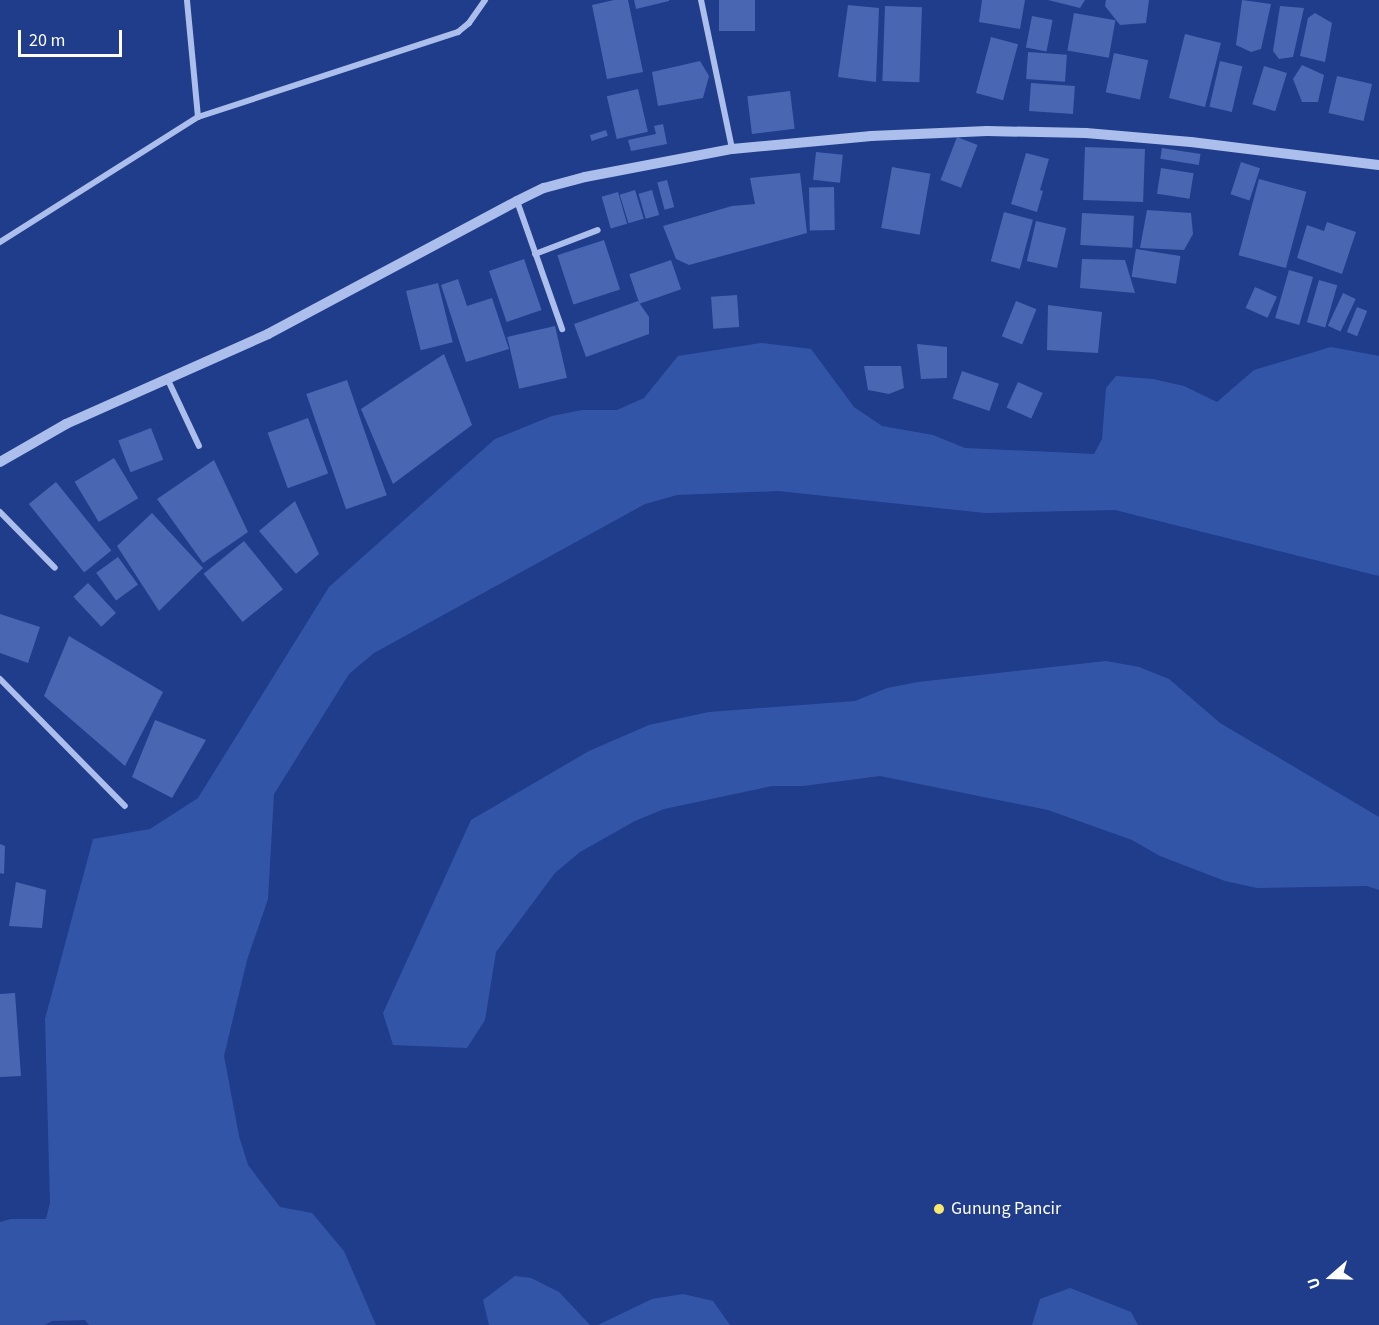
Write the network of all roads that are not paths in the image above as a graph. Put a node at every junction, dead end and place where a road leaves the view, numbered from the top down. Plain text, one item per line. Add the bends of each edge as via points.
1 (187, 0) edge
2 (485, 0) edge
3 (701, 0) edge
4 (198, 117) junction
5 (732, 149) junction
6 (1379, 165) edge
7 (517, 201) junction
8 (598, 230) dead end
9 (0, 242) edge
10 (535, 254) junction
11 (562, 329) dead end
12 (167, 378) junction
13 (199, 446) dead end
14 (0, 462) edge
15 (0, 512) edge
16 (55, 568) dead end
17 (0, 679) edge
18 (125, 806) dead end

1 - 4 street
2 - 4 street via 458,32
3 - 5 street
4 - 9 street
5 - 6 street via 883,135 1086,133
5 - 7 street via 585,177
7 - 10 street
7 - 12 street via 268,334
8 - 10 street
10 - 11 street
12 - 13 street
12 - 14 street via 66,424
15 - 16 street
17 - 18 street

